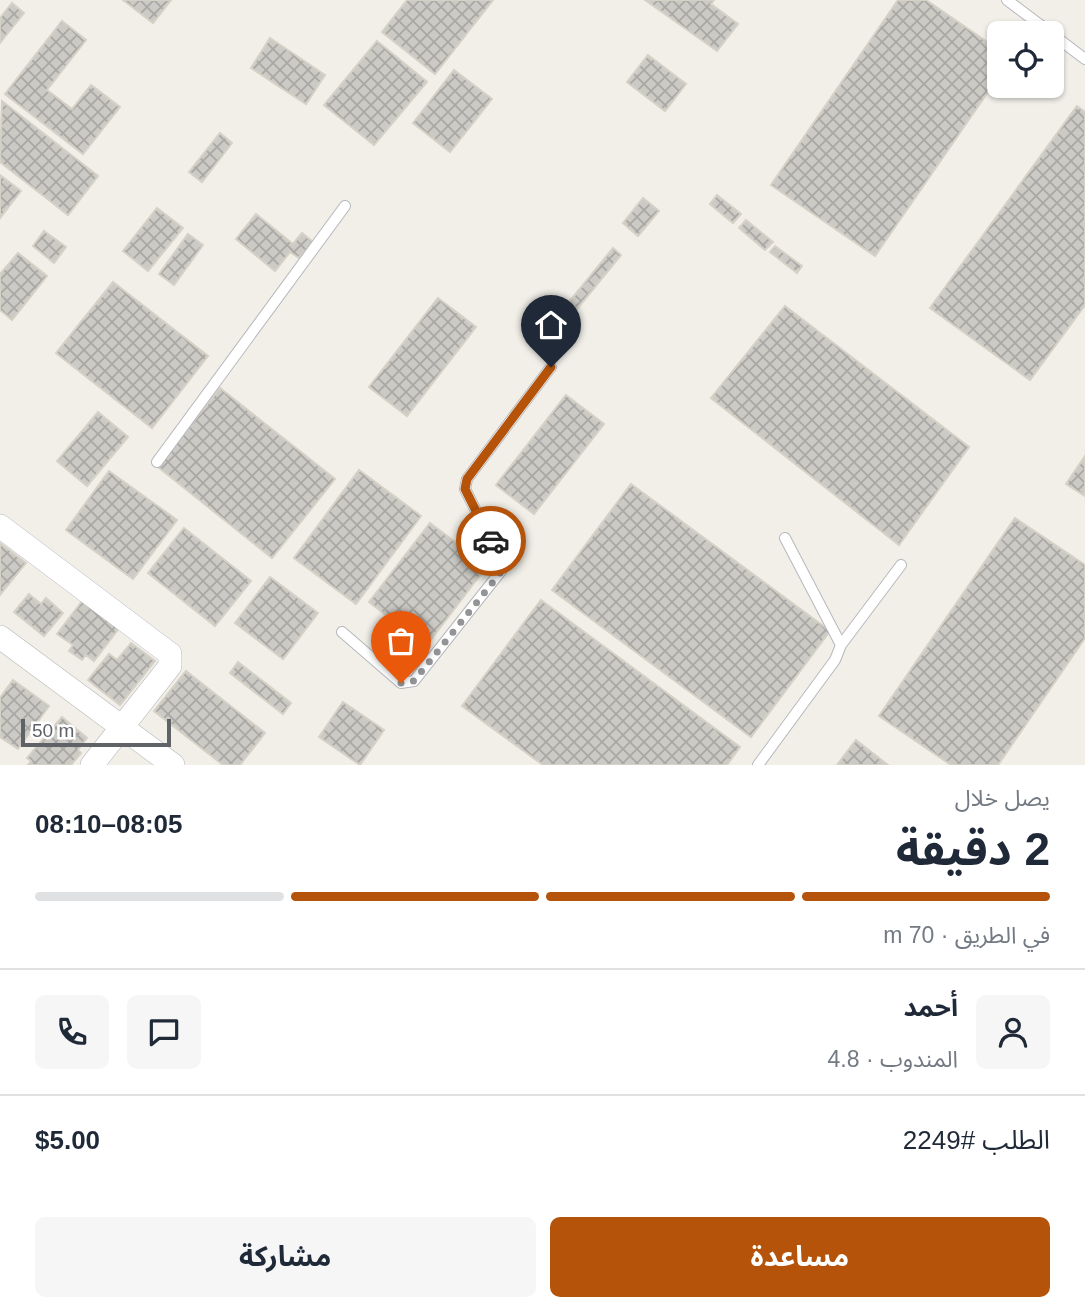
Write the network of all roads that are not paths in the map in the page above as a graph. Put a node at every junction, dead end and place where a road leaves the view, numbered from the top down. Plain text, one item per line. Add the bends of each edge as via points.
1 (1007, 0) edge
2 (1034, 21) edge
3 (1064, 44) edge
4 (1085, 59) edge
5 (345, 206) dead end
6 (551, 367) dead end
7 (158, 462) dead end
8 (0, 526) edge
9 (785, 538) dead end
10 (901, 565) dead end
11 (342, 632) dead end
12 (0, 638) edge
13 (841, 645) junction
14 (121, 726) junction
15 (92, 765) edge
16 (173, 765) edge
17 (758, 765) edge

1 - 2 lane
3 - 4 lane
5 - 7 lane
6 - 11 lane via 467,479 465,489 498,555 501,572 414,681 401,683
8 - 14 street via 170,654 170,666
9 - 13 lane
10 - 13 lane
12 - 14 street
13 - 17 lane via 835,660
14 - 15 street
14 - 16 street

